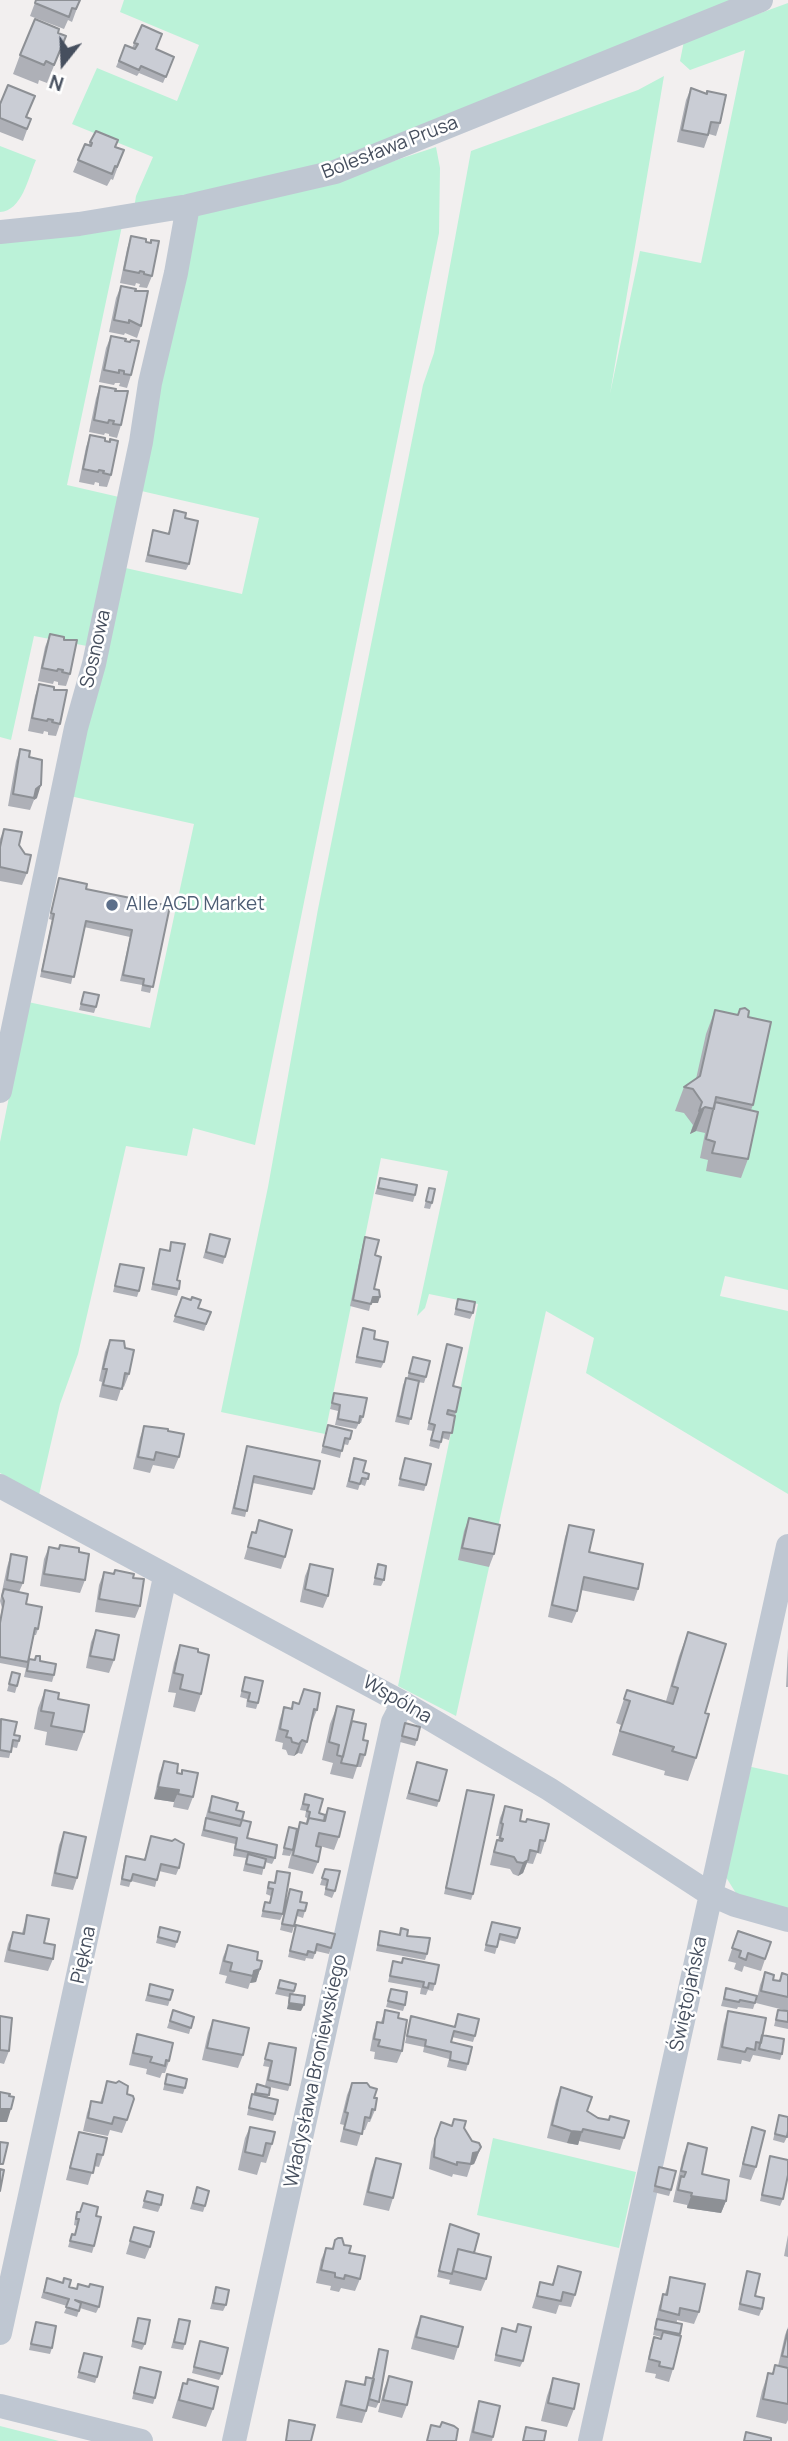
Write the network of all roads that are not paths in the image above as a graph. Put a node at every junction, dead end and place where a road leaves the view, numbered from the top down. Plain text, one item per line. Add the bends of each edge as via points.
1 (761, 0) edge
2 (188, 206) junction
3 (0, 232) edge
4 (0, 1091) edge
5 (0, 1486) edge
6 (788, 1546) edge
7 (165, 1577) junction
8 (403, 1703) junction
9 (710, 1894) junction
10 (788, 1920) edge
11 (0, 2333) edge
12 (0, 2406) edge
13 (141, 2441) edge
14 (234, 2441) edge
15 (590, 2441) edge

1 - 2 street, Bolesława Prusa via 335,172
2 - 3 street, Bolesława Prusa
2 - 4 street, Sosnowa
5 - 7 street, Wspólna
6 - 9 street, Świętojańska
7 - 8 street, Wspólna
7 - 11 street, Piękna
8 - 9 street, Wspólna via 549,1789
8 - 14 street, Władysława Broniewskiego via 393,1722
9 - 10 street, Wspólna
9 - 15 street, Świętojańska
12 - 13 street

